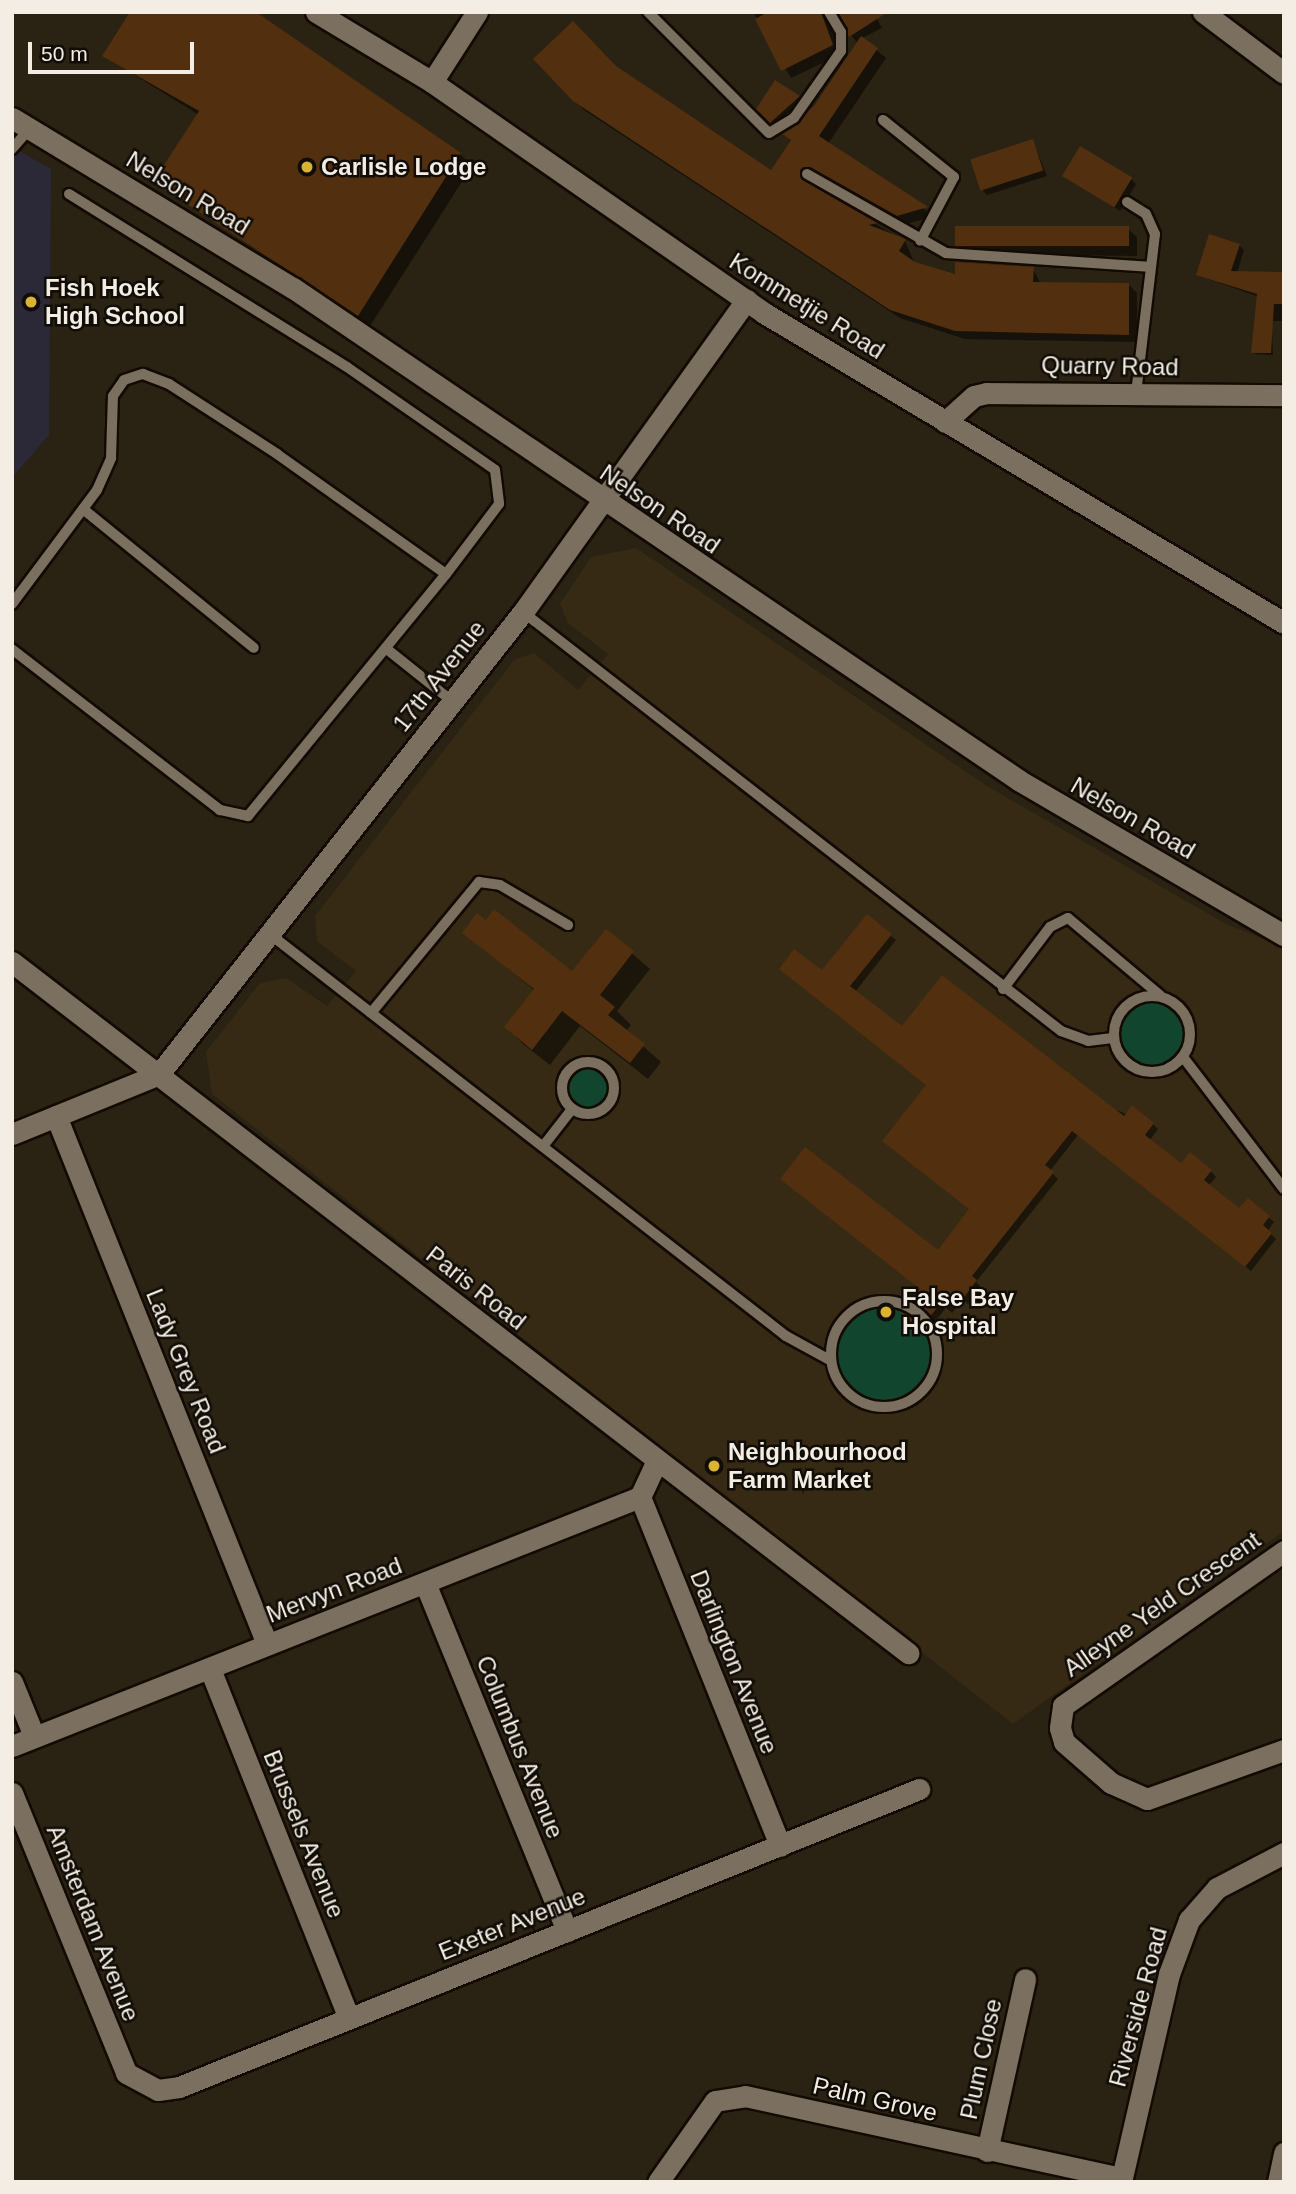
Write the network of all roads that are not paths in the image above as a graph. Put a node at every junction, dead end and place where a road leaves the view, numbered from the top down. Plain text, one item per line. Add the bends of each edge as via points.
1 (316, 12) edge
2 (477, 12) edge
3 (648, 12) edge
4 (830, 12) edge
5 (1203, 12) edge
6 (1284, 73) edge
7 (432, 82) junction
8 (883, 120) dead end
9 (21, 123) edge
10 (12, 149) edge
11 (807, 174) dead end
12 (69, 194) dead end
13 (1128, 202) dead end
14 (920, 242) junction
15 (1151, 267) junction
16 (746, 300) junction
17 (1136, 393) junction
18 (1284, 395) edge
19 (945, 422) junction
20 (605, 505) junction
21 (83, 509) junction
22 (446, 574) junction
23 (12, 604) edge
24 (523, 612) junction
25 (1284, 623) edge
26 (254, 648) dead end
27 (12, 649) edge
28 (388, 650) junction
29 (452, 701) junction
30 (568, 925) dead end
31 (271, 935) junction
32 (1284, 935) edge
33 (12, 962) edge
34 (1003, 989) junction
35 (1161, 996) junction
36 (371, 1013) junction
37 (1114, 1038) junction
38 (1183, 1057) junction
39 (159, 1073) junction
40 (572, 1109) junction
41 (56, 1116) junction
42 (12, 1134) edge
43 (544, 1146) junction
44 (1284, 1189) edge
45 (828, 1359) junction
46 (656, 1462) junction
47 (640, 1497) junction
48 (1284, 1551) edge
49 (425, 1583) junction
50 (267, 1644) junction
51 (908, 1653) dead end
52 (210, 1669) junction
53 (12, 1682) edge
54 (34, 1736) junction
55 (12, 1746) edge
56 (1284, 1749) edge
57 (919, 1789) dead end
58 (12, 1793) edge
59 (780, 1846) junction
60 (1284, 1853) edge
61 (567, 1931) junction
62 (1025, 1979) dead end
63 (349, 2018) junction
64 (125, 2073) joint
65 (987, 2151) junction
66 (1284, 2153) edge
67 (1121, 2180) edge
68 (658, 2182) edge
69 (1278, 2182) edge

1 - 7 street, Kommetjie Road
2 - 7 street
3 - 4 lane via 769,132 794,118 841,51 841,32
5 - 6 street
7 - 16 street, Kommetjie Road
8 - 14 lane via 954,177
9 - 10 lane
9 - 20 street, Nelson Road via 293,288
11 - 14 lane
12 - 22 lane via 346,367 495,470 499,504
13 - 15 lane via 1154,227
14 - 15 lane via 960,256
15 - 17 lane
16 - 19 street, Kommetjie Road
16 - 20 street, 17th Avenue
17 - 18 street, Quarry Road
17 - 19 street, Quarry Road via 988,393 974,396
19 - 25 street, Kommetjie Road
20 - 24 street, 17th Avenue
20 - 32 street, Nelson Road via 1049,800
21 - 22 lane via 111,458 113,396 124,380 149,375 277,454
21 - 23 lane
21 - 26 lane
22 - 28 lane
24 - 29 street, 17th Avenue
24 - 34 lane
27 - 28 lane via 220,810 241,817 254,813
28 - 29 lane
29 - 31 street, 17th Avenue
30 - 36 lane via 500,885 479,882
31 - 36 lane
31 - 39 street, 17th Avenue
33 - 39 street, Paris Road
34 - 35 lane via 1050,926 1068,918
34 - 37 lane via 1070,1037
35 - 37 lane via 1127,1005
35 - 38 lane via 1189,1021
36 - 43 lane
37 - 38 lane via 1122,1059 1142,1071 1165,1071
38 - 44 lane
39 - 41 street
39 - 46 street, Paris Road
40 - 40 lane via 563,1095 569,1070 584,1062 601,1065 615,1086 611,1102 589,1115
40 - 43 lane
41 - 42 street
41 - 50 street, Lady Grey Road
43 - 45 lane via 786,1336
45 - 45 lane via 833,1336 853,1310 881,1300 897,1304 930,1330 940,1360 910,1402 883,1408 845,1387
46 - 47 street
46 - 51 street, Paris Road
47 - 49 street, Mervyn Road
47 - 59 street, Darlington Avenue
48 - 56 street, Alleyne Yeld Crescent via 1063,1706 1060,1728 1064,1742 1111,1783 1147,1798
49 - 50 street, Mervyn Road
49 - 61 street, Columbus Avenue
50 - 52 street, Mervyn Road
52 - 54 street, Mervyn Road
52 - 63 street, Brussels Avenue
53 - 54 street
54 - 55 street, Mervyn Road
57 - 59 street, Exeter Avenue
58 - 64 street, Amsterdam Avenue
59 - 61 street, Exeter Avenue
60 - 67 street, Riverside Road via 1217,1888 1189,1920 1169,1974
61 - 63 street, Exeter Avenue
62 - 65 street, Plum Close
63 - 64 street, Exeter Avenue via 179,2087 146,2087
65 - 67 street, Palm Grove
65 - 68 street, Palm Grove via 729,2096 702,2115
66 - 69 street

